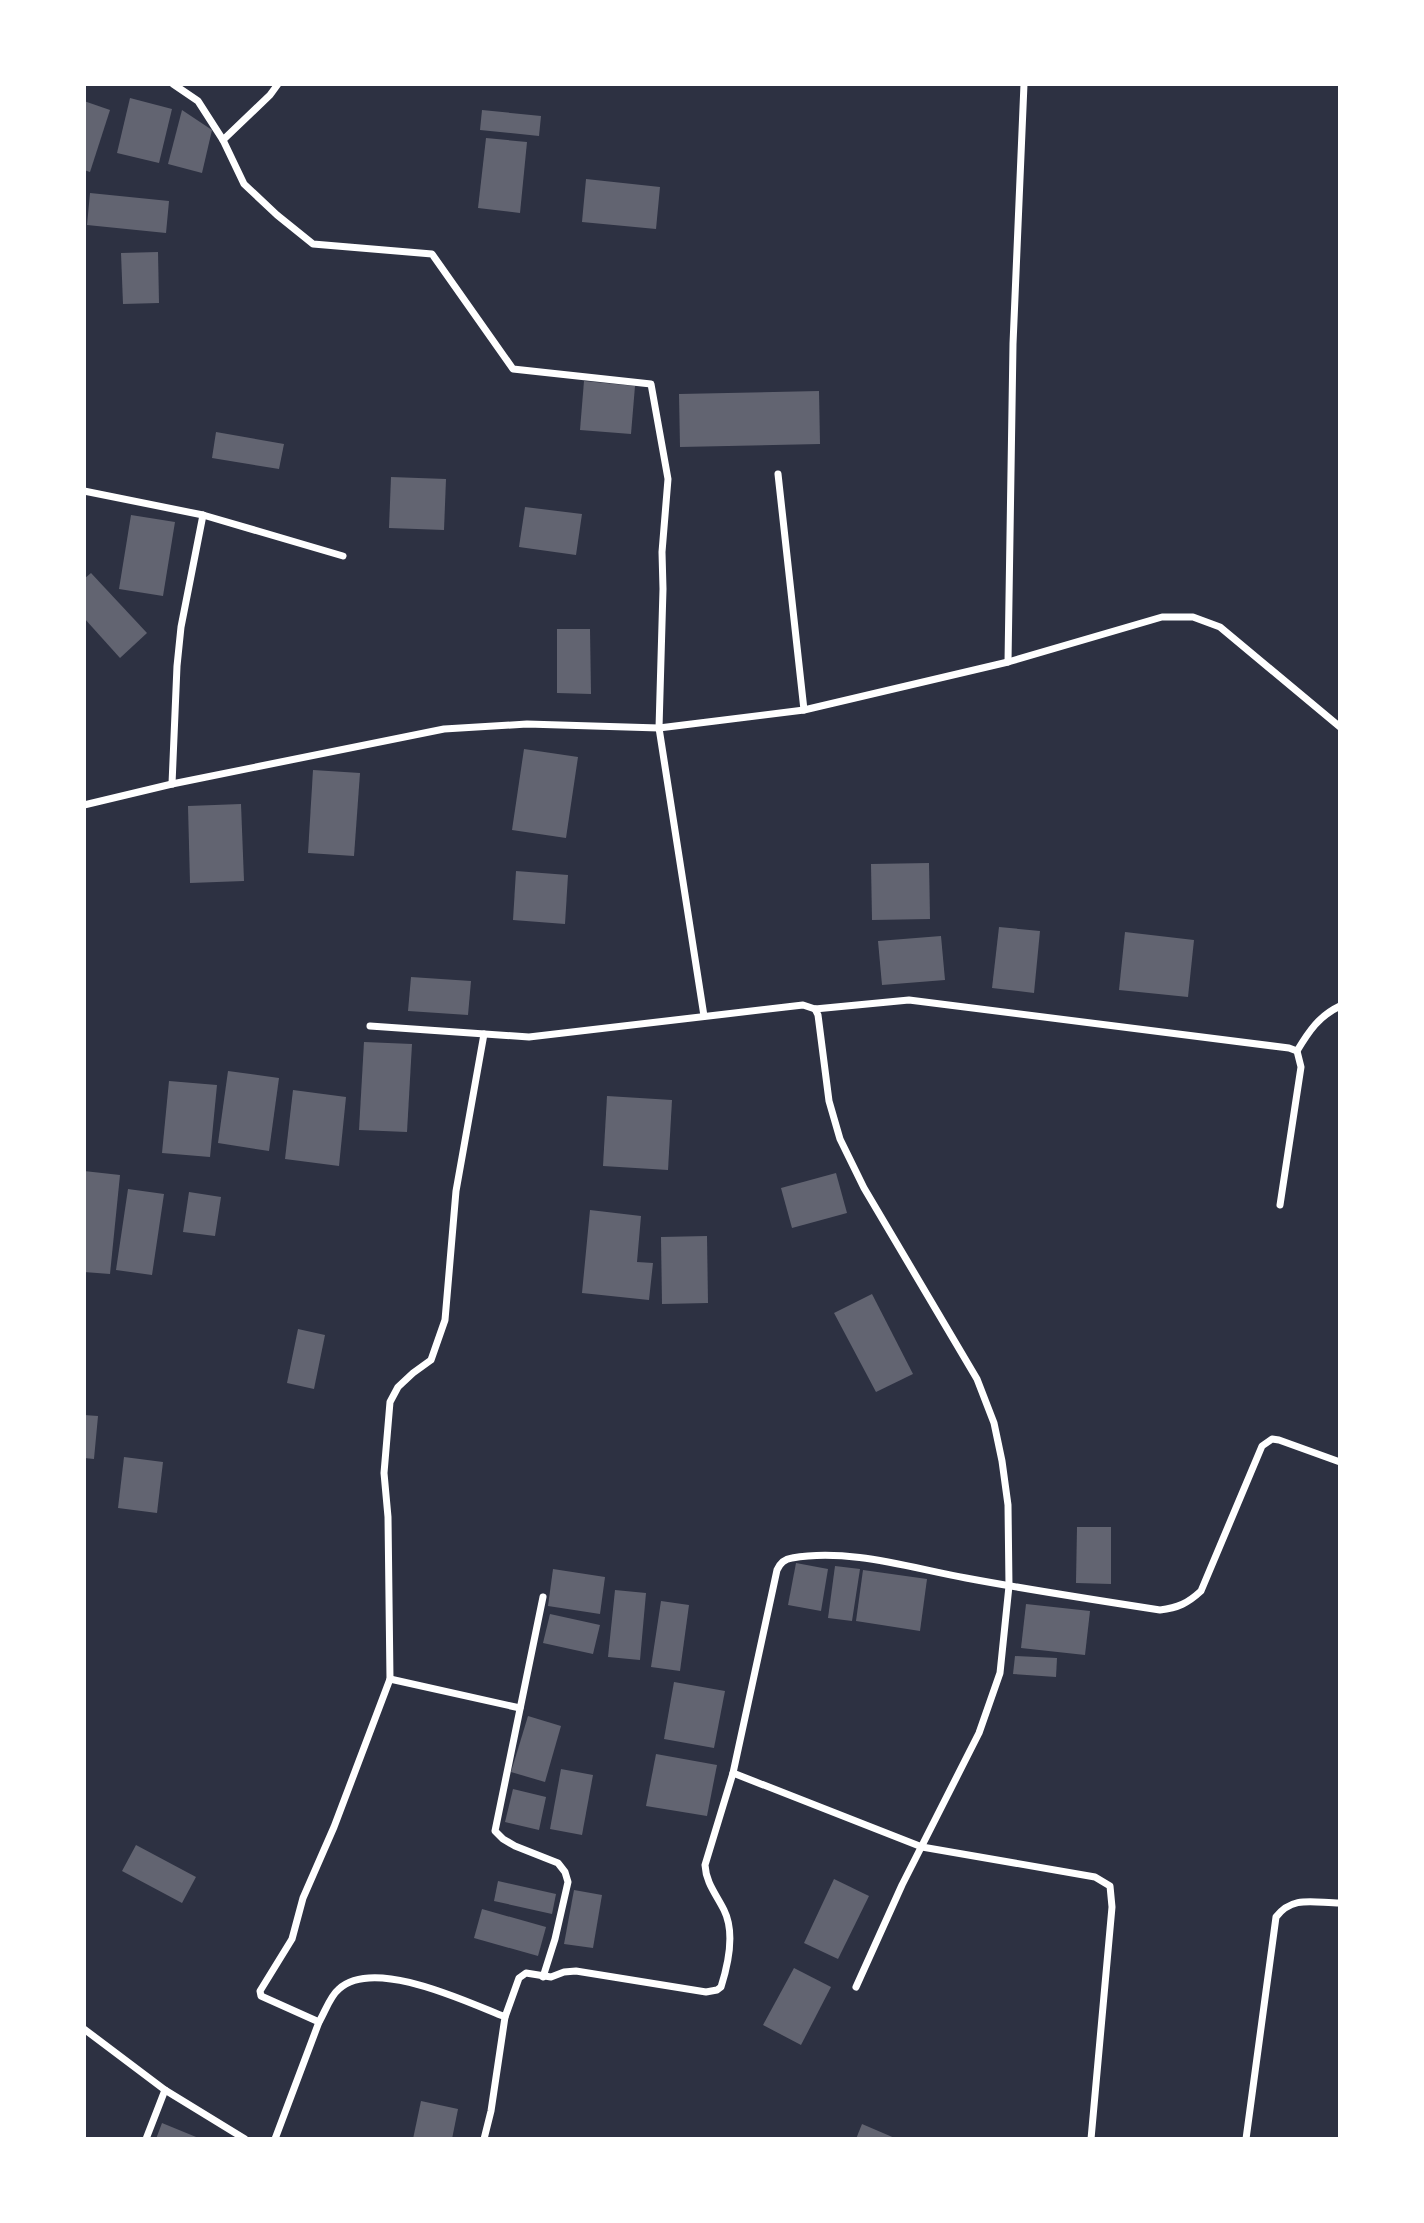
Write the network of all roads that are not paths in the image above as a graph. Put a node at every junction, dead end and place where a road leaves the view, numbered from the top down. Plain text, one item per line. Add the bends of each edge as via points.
1 (173, 84) edge
2 (278, 84) edge
3 (1024, 84) edge
4 (223, 140) junction
5 (778, 474) dead end
6 (84, 491) edge
7 (202, 515) junction
8 (343, 556) dead end
9 (1008, 662) junction
10 (804, 710) junction
11 (1340, 727) edge
12 (659, 728) junction
13 (172, 784) junction
14 (84, 805) edge
15 (1340, 1006) edge
16 (815, 1009) junction
17 (704, 1016) junction
18 (370, 1026) dead end
19 (484, 1034) junction
20 (1297, 1051) junction
21 (1280, 1205) dead end
22 (1340, 1462) edge
23 (1009, 1586) junction
24 (544, 1597) dead end
25 (390, 1679) junction
26 (520, 1708) junction
27 (733, 1773) junction
28 (922, 1847) junction
29 (1340, 1903) edge
30 (543, 1977) junction
31 (856, 1987) dead end
32 (505, 2017) junction
33 (319, 2022) junction
34 (84, 2029) edge
35 (165, 2090) junction
36 (146, 2139) edge
37 (245, 2139) edge
38 (275, 2139) edge
39 (484, 2139) edge
40 (1091, 2139) edge
41 (1247, 2139) edge

1 - 4 street via 198,101
2 - 4 street
3 - 9 street via 1013,344
4 - 12 street via 244,184 313,244 432,254 513,369 651,384 668,479
5 - 10 street
6 - 7 street
7 - 8 street
7 - 13 street via 181,627
9 - 10 street
9 - 11 street via 1162,617 1193,617 1220,627
10 - 12 street
12 - 13 street via 527,724 444,729
12 - 17 street
13 - 14 street
15 - 20 street via 1312,1026
16 - 17 street via 803,1005
16 - 20 street via 909,1000
16 - 23 street via 829,1101 840,1139 977,1379 994,1423 1008,1505
17 - 19 street via 529,1037
18 - 19 street
19 - 25 street via 456,1191 445,1320 431,1360 398,1387 390,1402 384,1473
20 - 21 street via 1301,1067
22 - 23 street via 1279,1440 1262,1446 1201,1591 1177,1608 1160,1611
23 - 27 street via 861,1558 783,1561 777,1570
23 - 28 street via 1000,1674 979,1733
24 - 26 street
25 - 26 street
25 - 33 street via 303,1898 292,1939 260,1991 261,1996
26 - 30 street via 495,1831 515,1846 558,1863 565,1872 568,1882
27 - 28 street
27 - 30 street via 705,1865 706,1878 725,1913 729,1938 721,1987 706,1992 576,1970
28 - 31 street
28 - 40 street via 1095,1877 1110,1886 1112,1907
29 - 41 street via 1295,1902 1285,1905 1276,1917
30 - 32 street via 521,1976
32 - 33 street via 420,1986 366,1977 337,1990
32 - 39 street
33 - 38 street
34 - 35 street
35 - 36 street
35 - 37 street

